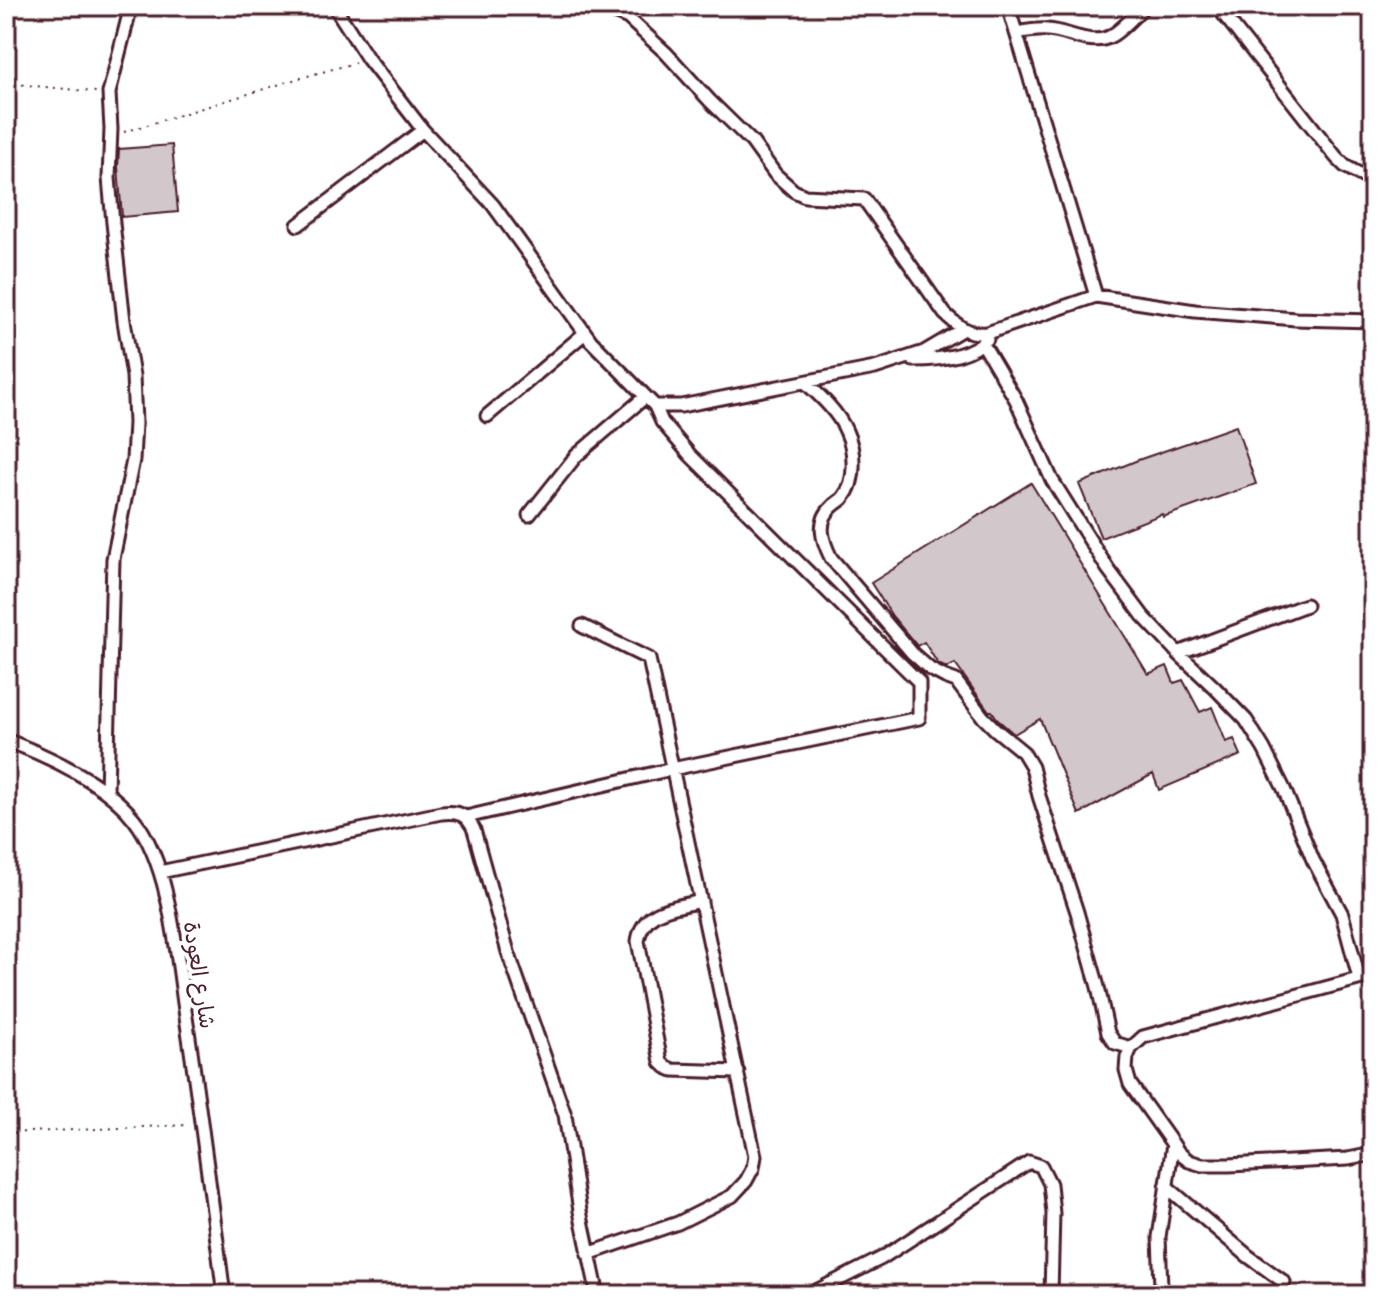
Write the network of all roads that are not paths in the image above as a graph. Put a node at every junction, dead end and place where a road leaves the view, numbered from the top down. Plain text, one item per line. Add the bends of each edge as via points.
1 (334, 6) edge
2 (577, 6) edge
3 (1008, 6) edge
4 (1144, 6) edge
5 (1217, 6) edge
6 (131, 7) edge
7 (1016, 33) junction
8 (423, 130) junction
9 (1373, 182) edge
10 (298, 225) dead end
11 (1096, 296) junction
12 (1373, 321) edge
13 (963, 329) junction
14 (996, 330) junction
15 (585, 333) junction
16 (983, 344) junction
17 (900, 361) junction
18 (805, 382) junction
19 (645, 397) junction
20 (655, 406) junction
21 (487, 416) dead end
22 (529, 515) dead end
23 (1306, 605) dead end
24 (582, 626) dead end
25 (1178, 653) junction
26 (6, 740) edge
27 (672, 769) junction
28 (107, 792) junction
29 (466, 817) junction
30 (160, 872) junction
31 (701, 901) junction
32 (1373, 975) edge
33 (1359, 978) junction
34 (1131, 1048) junction
35 (738, 1072) junction
36 (1173, 1144) junction
37 (1373, 1154) edge
38 (1166, 1186) junction
39 (588, 1254) junction
40 (1284, 1282) dead end
41 (224, 1295) edge
42 (598, 1295) edge
43 (808, 1295) edge
44 (1051, 1295) edge
45 (1164, 1295) edge

1 - 8 street
2 - 13 street via 628,18 794,191 864,199 945,314
3 - 7 street
4 - 7 street via 1099,40 1051,30
5 - 9 street via 1336,157
6 - 28 street via 109,93 109,178 135,423 113,559
7 - 11 street
8 - 10 street
8 - 15 street via 493,205
11 - 12 street via 1195,311
11 - 14 street
13 - 14 street via 978,334
13 - 17 street
14 - 16 street
15 - 19 street
15 - 21 street
16 - 17 street via 949,356
16 - 25 street via 1081,527 1143,616
17 - 18 street
18 - 20 street via 681,406
18 - 34 street via 846,431 853,465 843,498 823,520 823,542 912,653 956,681 983,717 1023,752 1077,912 1108,1033 1115,1043
19 - 20 street
19 - 22 street via 576,456
20 - 27 street via 690,455 919,682 919,718
23 - 25 street
24 - 27 street via 649,659
25 - 33 street via 1246,720 1264,749 1342,914
26 - 28 street, شارع العودة
27 - 29 street
27 - 31 street
28 - 30 street, شارع العودة via 134,819
29 - 30 street via 441,813
29 - 39 street via 565,1115
30 - 41 street, شارع العودة via 178,962
31 - 35 street
31 - 35 street via 653,915 639,932 655,1036 666,1067
32 - 33 street
33 - 34 street via 1143,1037
34 - 36 street via 1126,1070 1130,1084
35 - 39 street via 755,1156 746,1181 732,1196 678,1223
36 - 37 street via 1189,1161 1202,1165
36 - 38 street
38 - 40 street
38 - 45 street via 1159,1237
39 - 42 street
43 - 44 street via 882,1258 1029,1162 1041,1166 1050,1184

